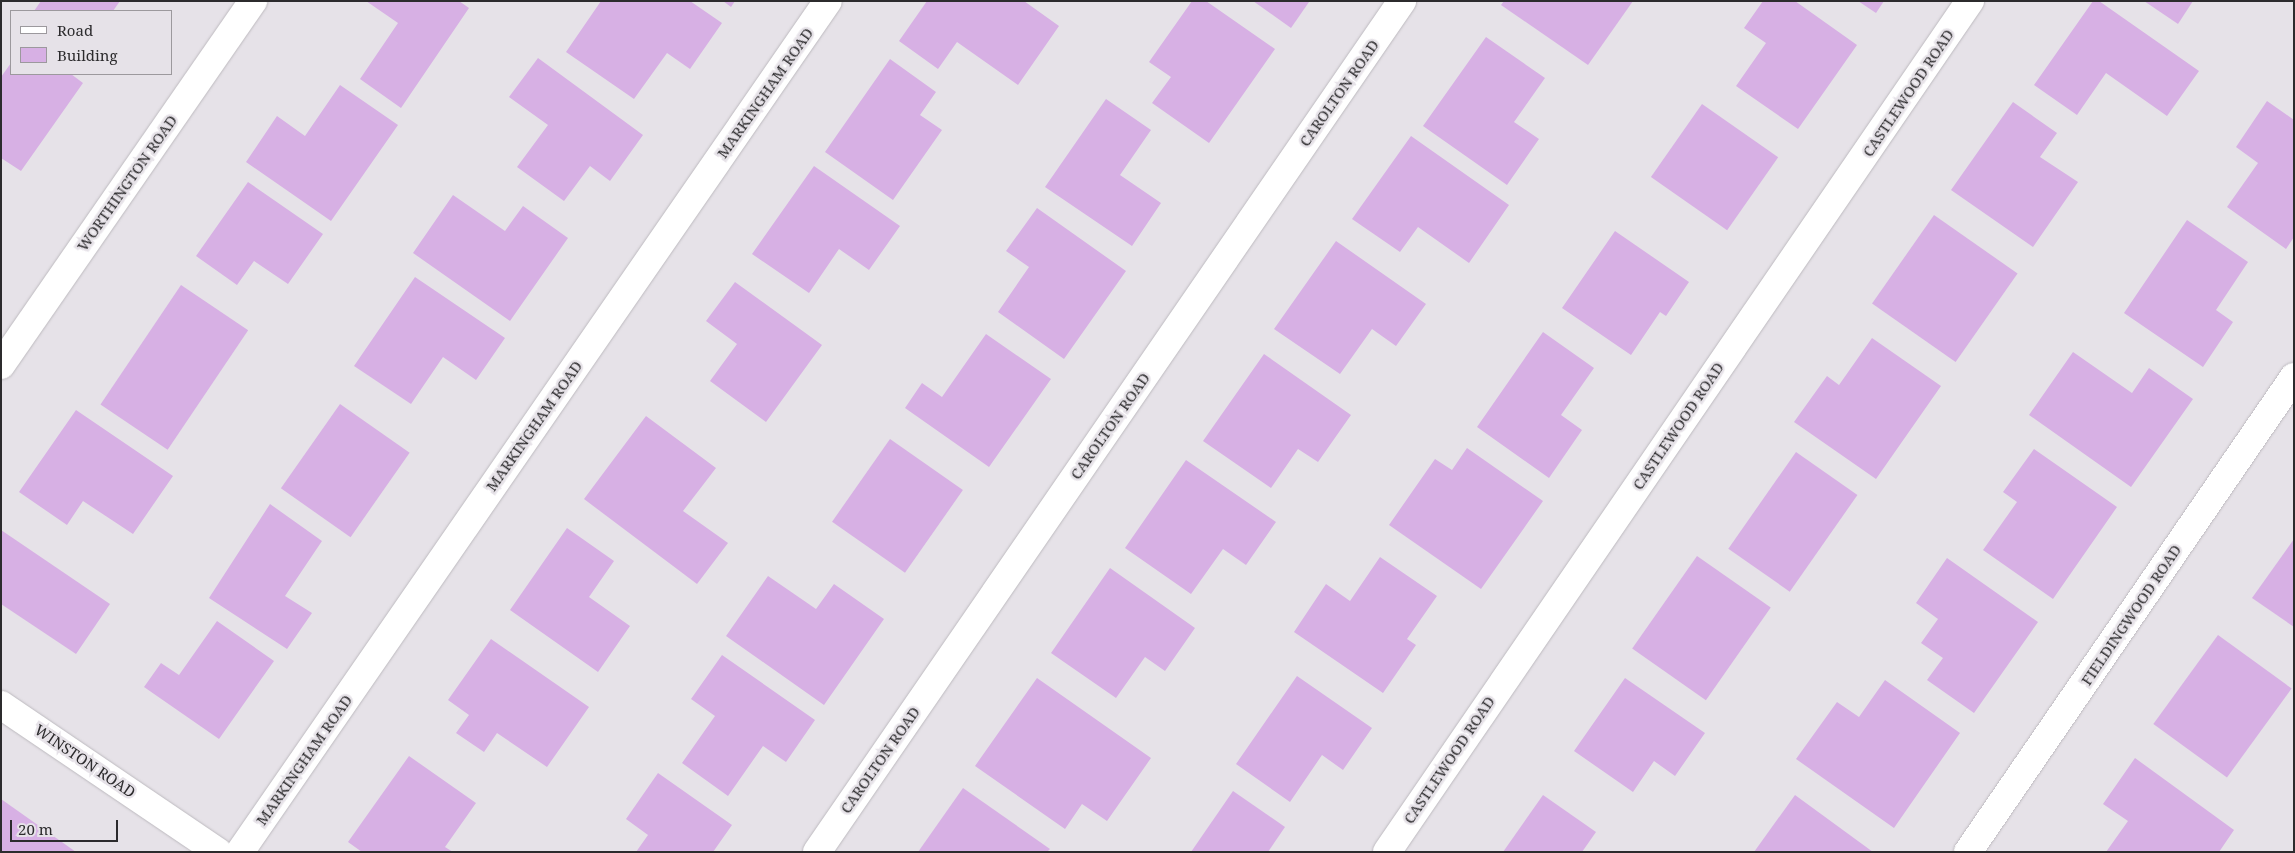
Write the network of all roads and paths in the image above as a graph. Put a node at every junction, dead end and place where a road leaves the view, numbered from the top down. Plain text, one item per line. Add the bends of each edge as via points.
1 (253, 1) edge
2 (828, 1) edge
3 (1402, 1) edge
4 (1970, 1) edge
5 (1, 365) edge
6 (2294, 377) edge
7 (1, 705) edge
8 (218, 852) edge
9 (240, 852) edge
10 (817, 852) edge
11 (1387, 852) edge
12 (1968, 852) edge

1 - 5 street, WORTHINGTON ROAD
2 - 9 street, MARKINGHAM ROAD
3 - 10 street, CAROLTON ROAD
4 - 11 street, CASTLEWOOD ROAD
6 - 12 street, FIELDINGWOOD ROAD
7 - 8 street, WINSTON ROAD

